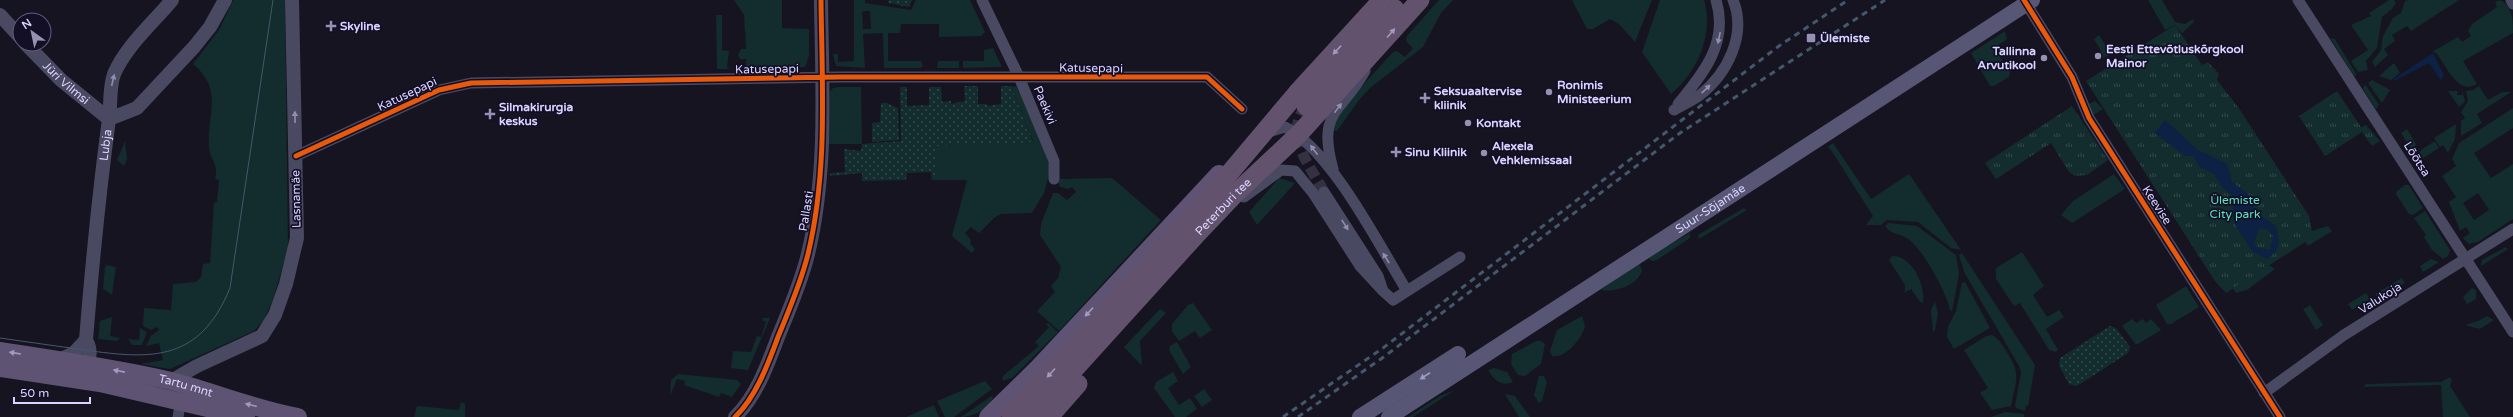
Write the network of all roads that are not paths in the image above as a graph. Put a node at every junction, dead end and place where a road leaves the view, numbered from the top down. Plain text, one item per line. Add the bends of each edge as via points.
1 (172, 0) edge
2 (225, 0) edge
3 (292, 0) edge
4 (822, 0) edge
5 (982, 0) edge
6 (1382, 0) edge
7 (1402, 0) edge
8 (1420, 0) edge
9 (1716, 0) edge
10 (1733, 0) edge
11 (2298, 0) edge
12 (2510, 0) edge
13 (2027, 1) edge
14 (2513, 4) edge
15 (0, 15) edge
16 (12, 28) edge
17 (1377, 49) junction
18 (34, 52) edge
19 (1019, 77) junction
20 (822, 78) junction
21 (1306, 106) tunnel mouth
22 (1242, 109) dead end
23 (109, 119) junction
24 (1262, 134) junction
25 (1299, 134) junction
26 (1277, 155) junction
27 (296, 156) junction
28 (1334, 172) junction
29 (1054, 179) dead end
30 (1324, 192) tunnel mouth
31 (1244, 197) junction
32 (2513, 229) edge
33 (1460, 257) dead end
34 (2466, 259) junction
35 (1384, 291) junction
36 (1407, 291) junction
37 (2513, 332) edge
38 (86, 340) junction
39 (0, 351) edge
40 (1458, 354) dead end
41 (59, 360) junction
42 (212, 360) junction
43 (87, 364) junction
44 (0, 368) edge
45 (22, 371) junction
46 (171, 382) junction
47 (2264, 393) junction
48 (1008, 397) junction
49 (184, 402) edge
50 (740, 415) edge
51 (246, 417) edge
52 (298, 417) edge
53 (979, 417) edge
54 (988, 417) edge
55 (1011, 417) edge
56 (1031, 417) edge
57 (1049, 417) edge
58 (1360, 417) edge
59 (1389, 417) edge
60 (2280, 417) edge

23 -> 1 street via 112,84 119,66
2 - 23 street, Lubja via 210,27 194,47 137,108
27 -> 3 street, Lasnamäe
4 - 20 street, Pallasti
5 - 19 street, Paekivi
6 -> 24 highway, Peterburi tee
7 - 21 highway
17 -> 8 highway, Peterburi tee
9 -> 10 street via 1720,33 1715,51 1699,79 1674,110 1700,94 1730,60 1736,42 1737,23
11 - 34 street, Lõõtsa
12 - 14 street
13 - 47 street, Keevise via 2072,77 2089,118
13 - 59 main road, Suur-Sõjamäe
15 - 16 street
17 - 25 highway, Peterburi tee
28 -> 17 street via 1326,134 1329,120 1355,88
18 - 23 street, Jüri Vilmsi via 61,80
19 - 20 street, Katusepapi
19 - 22 street, Katusepapi via 1207,77
19 - 29 street, Paekivi via 1054,161
20 - 27 street, Katusepapi via 455,85
20 - 50 street, Pallasti via 821,177 808,254 775,346
23 - 38 street, Lubja via 98,196
24 - 25 street via 1274,128 1286,127
24 -> 48 main road via 1230,162 1171,223
24 -> 55 highway, Peterburi tee via 1201,207
25 - 26 highway, Peterburi tee
28 -> 25 street
26 - 31 highway
26 - 56 highway, Peterburi tee via 1195,236
27 - 42 street, Lasnamäe via 296,246 275,315 262,336
36 -> 28 street
30 -> 35 street via 1378,276
31 - 35 street via 1281,170 1295,171 1313,193 1360,266
31 - 57 highway
32 - 34 street, Valukoja
33 - 36 street
34 - 37 street, Lõõtsa
34 - 47 street, Valukoja via 2344,335
35 - 36 street via 1393,300
38 - 41 street via 74,353
38 - 43 street, Lubja via 89,346
41 -> 39 main road, Tartu mnt
40 -> 58 main road
41 - 43 main road, Tartu mnt
42 - 46 street, Lasnamäe
42 - 49 street, Lasnamäe via 201,372
43 - 45 street via 75,371 37,366
46 -> 43 main road, Tartu mnt
44 - 45 main road, Tartu mnt
45 - 49 main road, Tartu mnt
46 - 49 main road, Tartu mnt
47 - 60 street, Keevise
48 - 53 main road
48 - 54 main road
49 - 51 main road, Tartu mnt
52 -> 49 main road via 232,400 213,400 196,396

